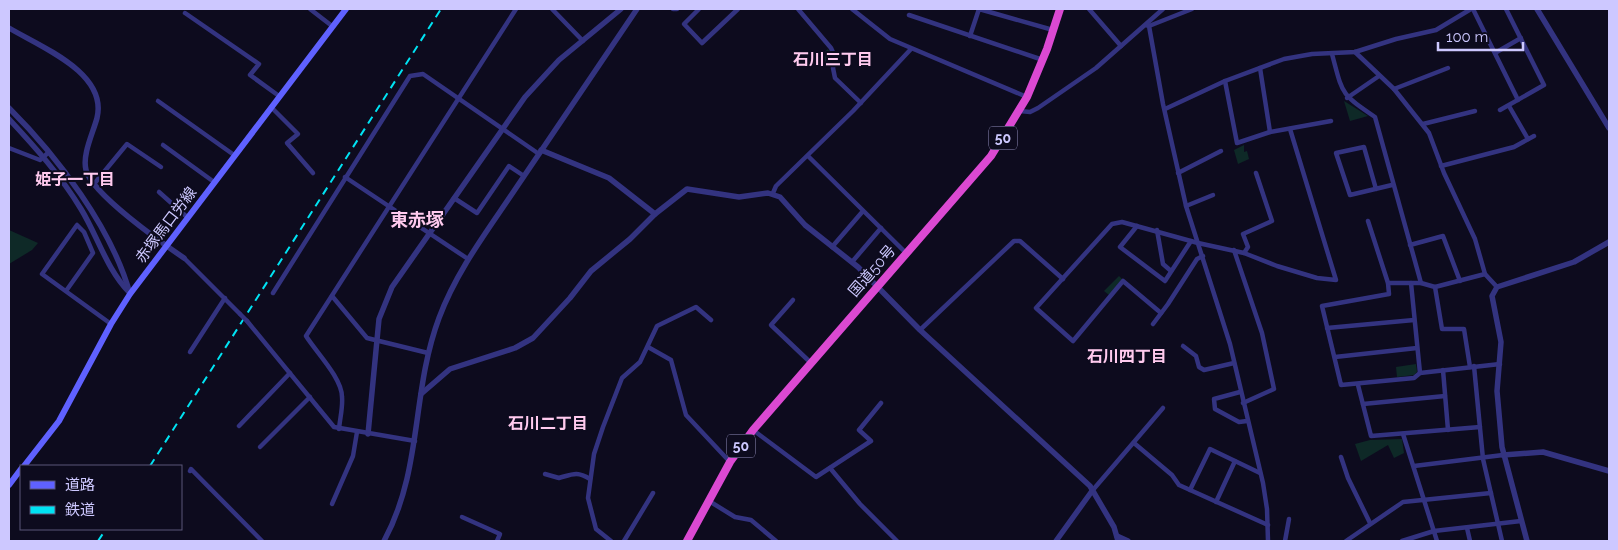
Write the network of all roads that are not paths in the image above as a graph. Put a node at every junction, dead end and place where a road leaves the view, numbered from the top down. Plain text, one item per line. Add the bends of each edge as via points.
1 (310, 9) edge
2 (346, 9) edge
3 (516, 9) edge
4 (552, 9) edge
5 (621, 9) edge
6 (637, 9) edge
7 (673, 9) edge
8 (677, 9) edge
9 (699, 9) edge
10 (738, 9) edge
11 (798, 9) edge
12 (852, 9) edge
13 (1060, 9) edge
14 (1089, 9) edge
15 (1163, 9) edge
16 (1192, 9) edge
17 (1472, 9) edge
18 (1506, 9) edge
19 (1537, 9) edge
20 (185, 13) dead end
21 (909, 15) dead end
22 (1148, 25) junction
23 (332, 26) junction
24 (9, 28) edge
25 (1053, 30) junction
26 (970, 36) junction
27 (1520, 38) junction
28 (583, 41) junction
29 (1122, 46) junction
30 (911, 49) junction
31 (1355, 52) junction
32 (1495, 53) junction
33 (1332, 54) junction
34 (1043, 60) junction
35 (1260, 68) junction
36 (1448, 68) dead end
37 (1380, 76) junction
38 (1225, 81) junction
39 (1394, 89) junction
40 (279, 96) junction
41 (1027, 97) junction
42 (1348, 98) junction
43 (459, 99) junction
44 (1518, 100) junction
45 (158, 101) dead end
46 (861, 103) junction
47 (1509, 106) junction
48 (271, 107) junction
49 (9, 108) edge
50 (1165, 109) junction
51 (1500, 110) dead end
52 (1020, 111) junction
53 (1475, 111) dead end
54 (9, 119) edge
55 (1330, 121) dead end
56 (1423, 124) junction
57 (503, 128) junction
58 (1609, 128) edge
59 (1290, 129) junction
60 (1270, 132) junction
61 (1534, 136) dead end
62 (1528, 139) junction
63 (163, 145) dead end
64 (9, 148) edge
65 (1221, 151) dead end
66 (49, 152) junction
67 (540, 152) junction
68 (234, 155) junction
69 (808, 156) junction
70 (43, 157) junction
71 (1441, 166) junction
72 (161, 167) dead end
73 (1256, 172) dead end
74 (313, 173) dead end
75 (1178, 173) junction
76 (524, 176) junction
77 (346, 178) junction
78 (214, 182) junction
79 (94, 184) junction
80 (1392, 184) junction
81 (1376, 189) junction
82 (159, 192) dead end
83 (773, 193) junction
84 (1213, 195) dead end
85 (454, 198) junction
86 (1186, 206) junction
87 (389, 207) junction
88 (863, 211) junction
89 (655, 214) junction
90 (187, 217) junction
91 (1368, 221) dead end
92 (1137, 226) junction
93 (881, 228) junction
94 (1157, 230) junction
95 (429, 233) junction
96 (1191, 241) junction
97 (1609, 242) edge
98 (1198, 243) junction
99 (166, 245) junction
100 (1410, 245) junction
101 (832, 247) junction
102 (1234, 250) junction
103 (1244, 252) junction
104 (906, 253) junction
105 (1203, 256) junction
106 (184, 258) joint
107 (468, 259) junction
108 (852, 262) junction
109 (1171, 272) junction
110 (1486, 274) junction
111 (1063, 278) junction
112 (1460, 281) junction
113 (1388, 283) junction
114 (1421, 283) junction
115 (1411, 284) junction
116 (876, 286) junction
117 (1435, 287) junction
118 (1497, 287) junction
119 (66, 291) junction
120 (272, 293) dead end
121 (130, 294) junction
122 (332, 296) junction
123 (225, 298) junction
124 (793, 300) dead end
125 (1161, 312) junction
126 (711, 320) dead end
127 (1414, 320) junction
128 (111, 324) junction
129 (1153, 324) dead end
130 (1327, 328) junction
131 (920, 330) junction
132 (377, 342) junction
133 (1183, 346) dead end
134 (648, 347) junction
135 (1417, 348) junction
136 (190, 352) dead end
137 (428, 353) junction
138 (1335, 357) junction
139 (811, 363) junction
140 (1234, 363) junction
141 (1500, 364) junction
142 (1472, 367) junction
143 (1442, 370) junction
144 (290, 373) junction
145 (1420, 373) junction
146 (1358, 385) junction
147 (1240, 392) junction
148 (421, 394) junction
149 (1445, 396) junction
150 (310, 397) junction
151 (881, 403) dead end
152 (1243, 403) junction
153 (1363, 404) junction
154 (1163, 408) dead end
155 (1247, 421) junction
156 (239, 426) dead end
157 (1480, 428) junction
158 (339, 429) junction
159 (753, 430) junction
160 (1448, 430) junction
161 (357, 432) junction
162 (368, 434) junction
163 (1403, 434) junction
164 (415, 441) junction
165 (1134, 444) junction
166 (260, 447) dead end
167 (1504, 455) junction
168 (1341, 457) dead end
169 (1483, 459) junction
170 (1235, 461) junction
171 (730, 462) junction
172 (25, 465) edge
173 (1414, 466) junction
174 (830, 468) junction
175 (20, 470) edge
176 (190, 471) dead end
177 (1609, 471) edge
178 (545, 474) dead end
179 (1260, 474) junction
180 (590, 479) junction
181 (9, 485) edge
182 (1190, 490) junction
183 (1092, 491) junction
184 (653, 493) dead end
185 (1491, 493) junction
186 (1425, 499) junction
187 (709, 501) junction
188 (1216, 502) junction
189 (332, 504) dead end
190 (462, 517) dead end
191 (1289, 519) dead end
192 (1521, 521) junction
193 (1370, 523) junction
194 (1268, 525) junction
195 (1499, 525) junction
196 (1467, 528) junction
197 (1434, 531) junction
198 (1118, 539) edge
199 (262, 541) edge
200 (384, 541) edge
201 (497, 541) edge
202 (611, 541) edge
203 (624, 541) edge
204 (687, 541) edge
205 (776, 541) edge
206 (897, 541) edge
207 (1056, 541) edge
208 (1128, 541) edge
209 (1268, 541) edge
210 (1285, 541) edge
211 (1346, 541) edge
212 (1402, 541) edge
213 (1437, 541) edge
214 (1470, 541) edge
215 (1502, 541) edge
216 (1527, 541) edge

1 - 23 street
2 - 23 main road, 赤塚馬口労線
3 - 43 street
4 - 28 street
5 - 28 street
6 - 67 street
7 - 8 street
9 - 10 street via 684,24 702,43
11 - 46 street via 831,48 835,57 835,78
12 - 30 street via 890,39
13 - 25 highway, 国道50号 / 50
14 - 29 street
15 - 22 street
16 - 22 street
17 - 31 street via 1436,30
17 - 32 street
18 - 27 street
19 - 58 street
20 - 40 street via 258,64 250,75
21 - 26 street
22 - 29 street
22 - 50 street
23 - 40 main road, 赤塚馬口労線
24 - 79 street via 76,68 95,89 99,108 86,165
25 - 26 street via 978,9
25 - 34 highway, 国道50号 / 50
26 - 34 street
27 - 32 street
27 - 44 street via 1544,85
28 - 57 street via 542,76
29 - 52 street via 1038,108 1030,112
30 - 41 street
30 - 46 street
31 - 33 street
31 - 37 street
32 - 44 street
33 - 35 street via 1284,59
33 - 42 street via 1342,91
34 - 41 highway, 国道50号 / 50
35 - 38 street
35 - 60 street
36 - 39 street
37 - 39 street
37 - 42 street
38 - 50 street
38 - 60 street via 1237,143
39 - 56 street
40 - 48 main road, 赤塚馬口労線
41 - 52 highway, 国道50号 / 50
42 - 80 street via 1375,117
43 - 57 street
43 - 77 street via 423,74 410,76
43 - 87 street
44 - 47 street
45 - 68 street
46 - 69 street
47 - 51 street
47 - 62 street
48 - 68 main road, 赤塚馬口労線
48 - 74 street via 298,134 287,142
49 - 66 street
50 - 75 street
52 - 104 highway, 国道50号 / 50 via 980,170
53 - 56 street
54 - 70 street
55 - 59 street
56 - 71 street
57 - 67 street
57 - 85 street
59 - 60 street
59 - 103 street via 1336,280 1277,266
61 - 62 street
62 - 71 street via 1514,147
63 - 78 street
64 - 70 street via 40,160
65 - 75 street
66 - 70 street
66 - 121 street via 93,215 124,273
67 - 76 street
67 - 89 street via 609,178
68 - 78 main road, 赤塚馬口労線
69 - 83 street via 776,186
69 - 88 street
70 - 121 street via 81,208 116,276
71 - 110 street via 1475,239
72 - 79 street via 127,144
73 - 103 street via 1272,221 1243,234 1248,247
75 - 86 street
76 - 85 street via 509,166 477,213
76 - 107 street
77 - 87 street
77 - 120 street
78 - 90 main road, 赤塚馬口労線
79 - 99 street via 109,200
80 - 81 street
80 - 100 street
81 - 81 street via 1350,195 1336,153 1364,147
82 - 90 street
83 - 89 street via 739,197 687,189
83 - 101 street
84 - 86 street
85 - 95 street
86 - 98 street
87 - 95 street
87 - 122 street
88 - 93 street
88 - 101 street
89 - 148 street via 591,271 533,338 515,348 450,370
90 - 99 main road, 赤塚馬口労線
91 - 113 street
92 - 94 street
92 - 109 street via 1120,247 1165,281
92 - 111 street via 1122,222 1112,224
93 - 104 street
93 - 108 street
94 - 96 street
94 - 109 street via 1163,264
95 - 107 street
95 - 132 street via 387,298 379,320
96 - 98 street
96 - 109 street
97 - 118 street via 1574,262
98 - 102 street
98 - 105 street
99 - 106 street
99 - 121 main road, 赤塚馬口労線
100 - 112 street via 1443,236
100 - 114 street
101 - 108 street
102 - 103 street
102 - 152 street via 1262,333 1274,389
104 - 116 highway, 国道50号 / 50
105 - 125 street via 1197,259
105 - 140 street
106 - 123 street
107 - 137 street via 448,295
108 - 116 street
110 - 112 street
110 - 118 street
111 - 125 street via 1036,308 1073,341 1123,281
111 - 131 street via 1020,241 1014,241
112 - 117 street
113 - 115 street
113 - 130 street via 1389,294 1322,306
114 - 115 street
114 - 117 street
115 - 127 street
116 - 131 street
116 - 139 highway, 国道50号 / 50
117 - 142 street via 1442,329 1464,329
118 - 141 street via 1492,296 1501,342
119 - 119 street via 42,274 77,226 84,232 93,253
119 - 128 street
121 - 128 main road, 赤塚馬口労線
122 - 132 street via 363,335
122 - 158 street via 306,336 340,383 343,396
123 - 136 street
123 - 144 street, bridge
124 - 139 street via 771,325
125 - 129 street
126 - 134 street via 696,307 657,326
127 - 130 street
127 - 135 street
128 - 172 main road, 赤塚馬口労線 via 59,421
130 - 138 street
131 - 183 street
132 - 137 street
132 - 162 street
133 - 140 street via 1196,356 1199,367 1204,370
134 - 171 street via 671,360 686,415
134 - 180 street via 640,362 622,378 594,454
135 - 138 street
135 - 145 street
137 - 148 street
138 - 146 street via 1341,385
139 - 159 highway, 国道50号 / 50
140 - 147 street
141 - 142 street
141 - 167 street via 1498,408
142 - 143 street
142 - 157 street
143 - 145 street
143 - 149 street
144 - 150 street
144 - 156 street
145 - 146 street via 1414,378
146 - 153 street
147 - 152 street
147 - 155 street via 1214,399 1215,409 1239,422
148 - 164 street
149 - 153 street
149 - 160 street
150 - 158 street via 330,423
150 - 166 street
151 - 174 street via 859,430 871,441
152 - 155 street
153 - 163 street via 1371,436
154 - 165 street
155 - 179 street
157 - 160 street
157 - 169 street
158 - 161 street
159 - 171 highway, 国道50号 / 50
159 - 174 street via 812,476
160 - 163 street
161 - 162 street
161 - 189 street via 353,456
162 - 164 street
163 - 173 street
164 - 200 street via 405,492
165 - 182 street via 1172,474 1179,485
165 - 183 street
167 - 169 street
167 - 177 street via 1543,452
167 - 192 street
168 - 193 street
169 - 173 street
169 - 185 street
170 - 179 street
170 - 182 street via 1210,449
170 - 188 street
171 - 187 highway, 国道50号 / 50
173 - 186 street
174 - 206 street
175 - 181 main road
176 - 199 street
178 - 180 street via 559,478 580,473
179 - 194 street
180 - 202 street via 588,498 596,529
182 - 188 street
183 - 198 street via 1109,517
183 - 207 street
184 - 203 street
185 - 186 street
185 - 195 street
186 - 193 street via 1403,502
186 - 197 street
187 - 204 highway, 国道50号 / 50
187 - 205 street via 735,517 751,520
188 - 194 street
190 - 201 street via 500,534
191 - 210 street
192 - 195 street
192 - 216 street
193 - 211 street
194 - 209 street
195 - 196 street
195 - 215 street
196 - 197 street
196 - 214 street
197 - 212 street
197 - 213 street
198 - 208 street

